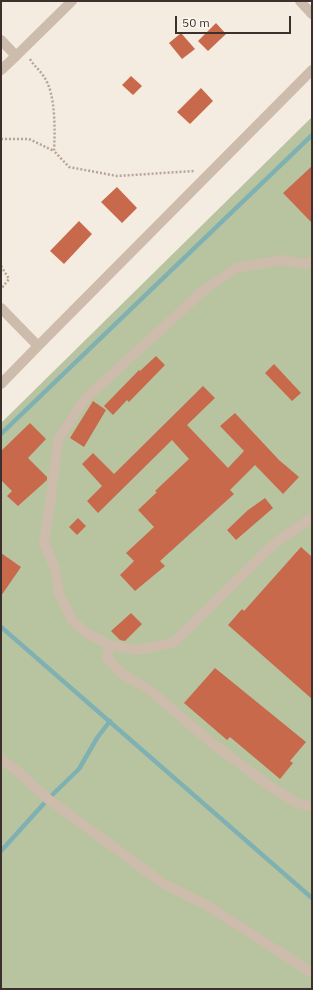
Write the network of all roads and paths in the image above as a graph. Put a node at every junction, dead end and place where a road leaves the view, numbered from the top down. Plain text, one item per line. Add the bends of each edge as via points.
1 (72, 1) edge
2 (300, 1) edge
3 (312, 14) edge
4 (1, 40) edge
5 (16, 56) junction
6 (1, 70) edge
7 (312, 70) edge
8 (1, 139) edge
9 (54, 151) junction
10 (213, 170) junction
11 (312, 261) edge
12 (1, 266) edge
13 (1, 289) edge
14 (1, 308) edge
15 (38, 346) junction
16 (1, 384) edge
17 (312, 518) edge
18 (110, 645) junction
19 (1, 759) edge
20 (312, 807) edge
21 (312, 973) edge

1 - 5 street
2 - 3 street
4 - 5 street
5 - 6 street
5 - 9 path via 27,54 45,78 55,123
7 - 10 street
8 - 9 path via 29,139
9 - 10 path via 69,167 117,176
10 - 15 street
11 - 18 street via 305,264 281,260 236,268 203,292 84,400 58,440 44,542 55,570 59,594 73,621 88,634
12 - 13 path via 9,279
14 - 15 street
15 - 16 street
17 - 18 street via 276,542 173,643 137,650
18 - 20 street via 107,658 121,673 151,692 208,740 272,788 297,803
19 - 21 street via 48,799 164,884 208,906

